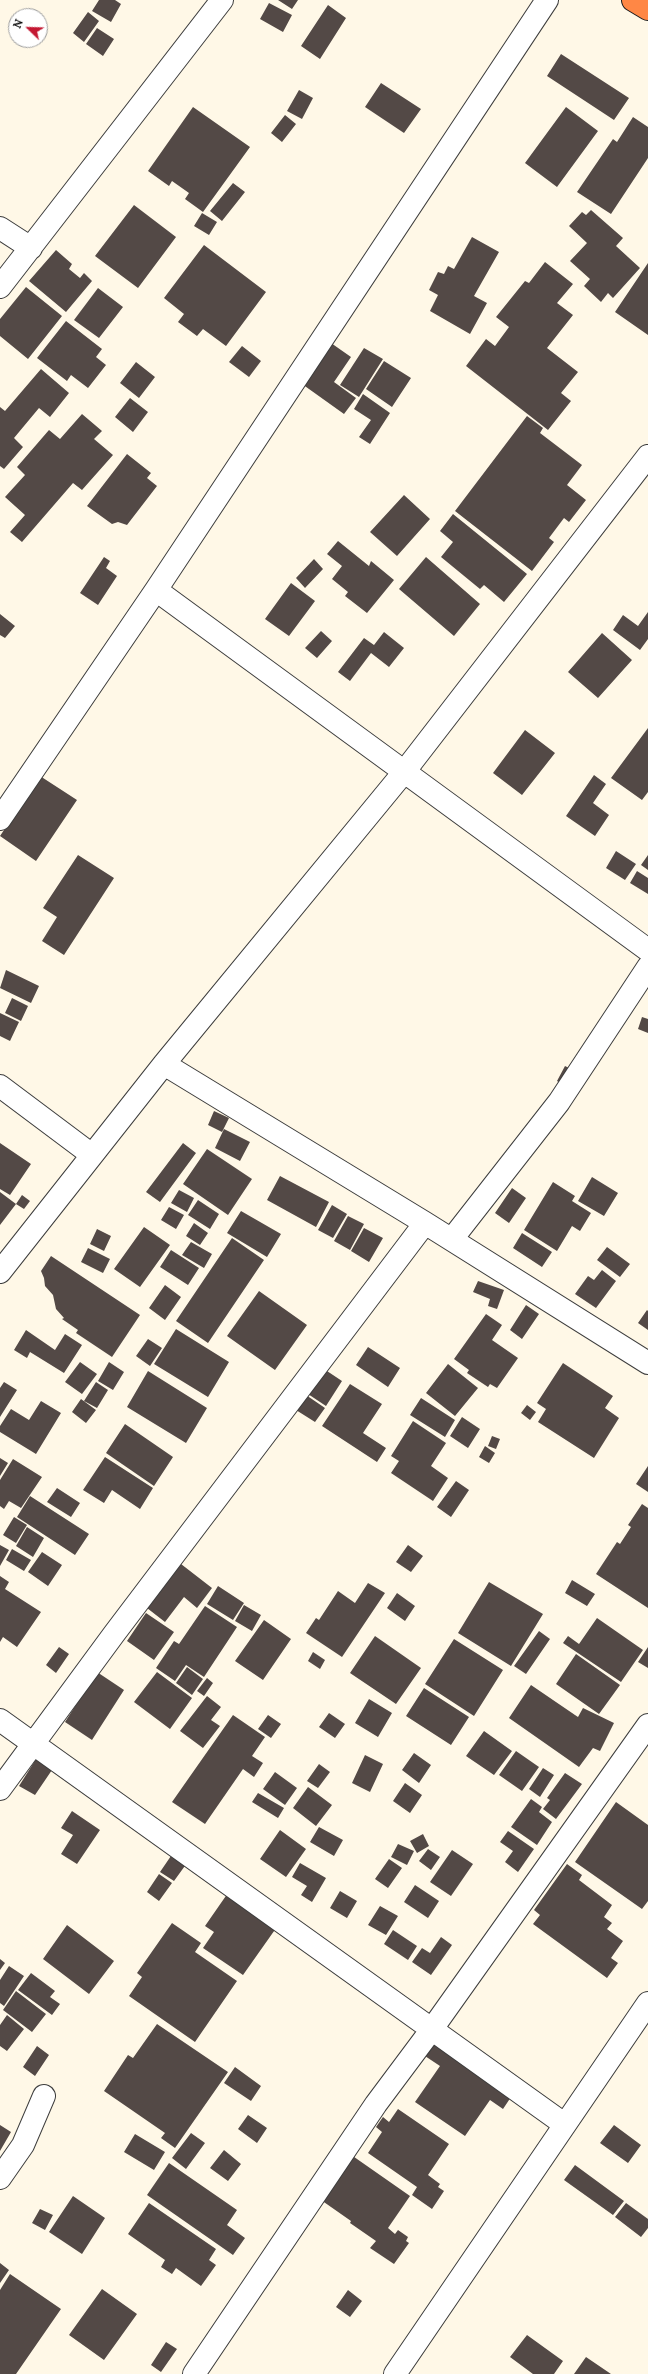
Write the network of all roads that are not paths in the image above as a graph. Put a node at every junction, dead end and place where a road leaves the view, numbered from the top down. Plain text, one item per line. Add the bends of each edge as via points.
1 (222, 0) edge
2 (547, 0) edge
3 (633, 0) edge
4 (648, 9) edge
5 (0, 228) edge
6 (31, 248) junction
7 (0, 287) edge
8 (648, 456) edge
9 (156, 590) junction
10 (404, 772) junction
11 (0, 819) edge
12 (648, 950) edge
13 (648, 967) edge
14 (164, 1064) junction
15 (0, 1086) edge
16 (92, 1155) junction
17 (425, 1223) junction
18 (452, 1239) junction
19 (0, 1272) edge
20 (648, 1363) edge
21 (0, 1720) edge
22 (648, 1725) edge
23 (32, 1743) junction
24 (0, 1789) edge
25 (648, 2003) edge
26 (432, 2029) junction
27 (44, 2096) dead end
28 (564, 2124) junction
29 (0, 2178) edge
30 (194, 2374) edge
31 (395, 2374) edge

1 - 6 street
2 - 9 street
3 - 4 highway
5 - 6 street
6 - 7 street
8 - 10 street
9 - 10 street
9 - 11 street
10 - 12 street
10 - 14 street
13 - 18 street via 558,1102
14 - 16 street
14 - 17 street
15 - 16 street
16 - 19 street
17 - 18 street
17 - 23 street
18 - 20 street
21 - 23 street
22 - 26 street
23 - 24 street
23 - 26 street
25 - 28 street
26 - 28 street
26 - 30 street via 376,2104
27 - 29 street via 23,2145
28 - 31 street

